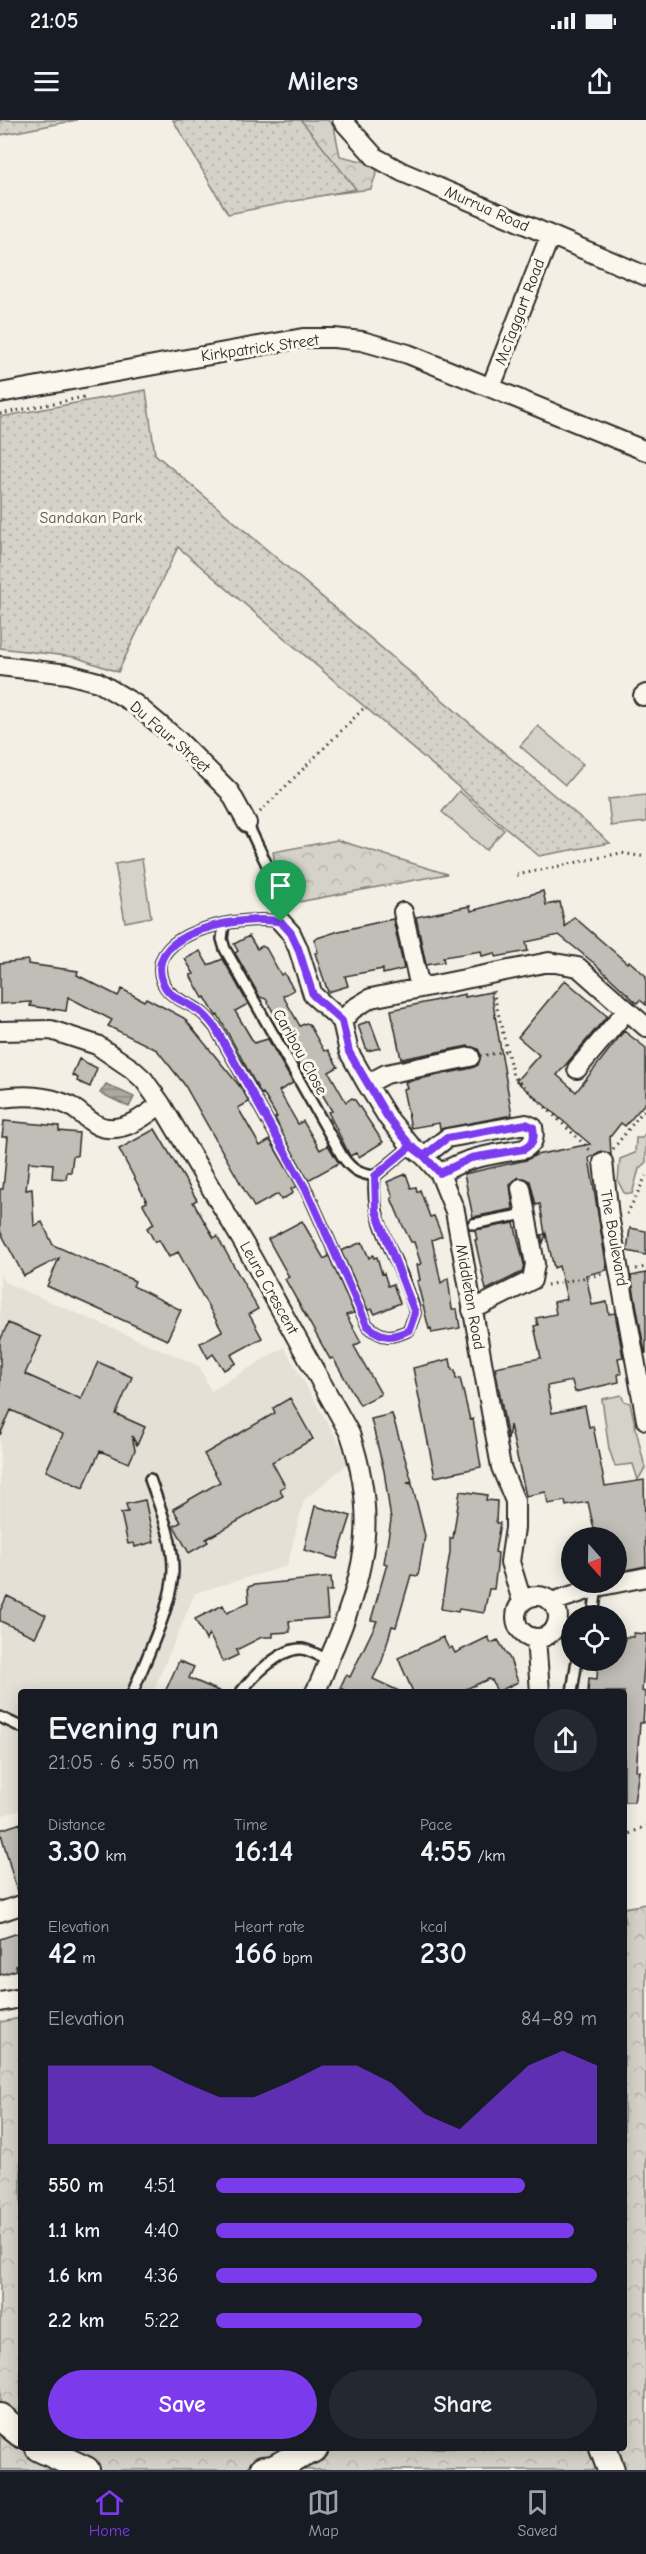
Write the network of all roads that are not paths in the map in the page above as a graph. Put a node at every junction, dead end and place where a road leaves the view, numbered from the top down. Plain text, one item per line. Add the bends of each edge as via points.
1 (342, 120) edge
2 (550, 236) junction
3 (646, 276) edge
4 (490, 387) junction
5 (0, 393) edge
6 (646, 451) edge
7 (0, 666) edge
8 (247, 823) joint
9 (403, 912) dead end
10 (281, 922) junction
11 (224, 924) junction
12 (420, 988) junction
13 (627, 1010) junction
14 (342, 1021) junction
15 (646, 1027) edge
16 (0, 1031) edge
17 (470, 1058) dead end
18 (577, 1069) dead end
19 (367, 1084) junction
20 (0, 1098) edge
21 (161, 1104) junction
22 (418, 1151) junction
23 (603, 1162) road end
24 (440, 1173) junction
25 (375, 1176) junction
26 (521, 1188) dead end
27 (525, 1214) junction
28 (473, 1224) dead end
29 (472, 1310) junction
30 (646, 1420) edge
31 (150, 1479) dead end
32 (646, 1577) edge
33 (627, 1581) edge
34 (579, 1593) edge
35 (522, 1601) junction
36 (552, 1602) junction
37 (536, 1638) junction
38 (328, 1660) junction
39 (575, 1671) edge
40 (134, 1689) edge
41 (244, 1689) edge
42 (316, 1689) edge
43 (540, 1689) edge
44 (572, 1689) edge
45 (0, 1717) edge
46 (18, 1726) edge
47 (18, 1906) edge
48 (0, 1912) edge
49 (18, 1999) edge
50 (0, 2002) edge
51 (0, 2417) edge
52 (18, 2432) edge
53 (45, 2451) edge
54 (309, 2451) edge
55 (604, 2451) edge
56 (86, 2470) edge
57 (263, 2470) edge
58 (611, 2470) edge

1 - 2 street, Murrua Road via 375,157
2 - 3 street, Murrua Road
2 - 4 street, McTaggart Road
4 - 5 street, Kirkpatrick Street via 384,346 334,338 254,346
4 - 6 street, Kirkpatrick Street
7 - 8 street, Du Faur Street via 98,682 135,704 230,792
8 - 10 lane via 267,865
9 - 12 street
10 - 11 lane via 255,918
10 - 14 street via 298,948 313,995
11 - 25 lane, Caribou Close via 225,948 342,1156 350,1168
11 - 25 lane via 182,936 165,952 160,964 163,982 172,995 202,1013 215,1027 308,1193 367,1325 388,1337 409,1330 415,1313 376,1211
12 - 13 street via 549,962 578,967
12 - 14 street via 371,998
13 - 15 street
13 - 18 street
14 - 19 street, Middleton Road via 349,1052
16 - 21 street, Leura Crescent via 51,1030 97,1045 144,1080
17 - 19 street via 386,1074
19 - 22 street, Middleton Road via 388,1118
20 - 21 street via 45,1098 69,1106 105,1129 123,1127
21 - 38 street, Leura Crescent via 350,1434 361,1467 367,1516 361,1566
22 - 24 street, Middleton Road
22 - 24 street via 447,1138 526,1124 533,1127 532,1145 524,1149 471,1158
22 - 25 lane
23 - 30 street, The Boulevard
24 - 29 street, Middleton Road via 456,1210
26 - 27 street
27 - 28 lane
27 - 29 street via 535,1264 532,1281
29 - 35 street, Middleton Road via 501,1467 515,1502 510,1562
31 - 40 lane via 171,1541 173,1568 171,1590
32 - 33 street
34 - 36 street
35 - 36 street via 537,1595
35 - 37 street via 515,1616 517,1624 521,1631
36 - 37 street via 557,1609 556,1625 544,1637
37 - 43 street
38 - 41 lane via 301,1649 284,1654
38 - 42 street, Leura Crescent
39 - 44 lane
45 - 46 lane
47 - 48 street
49 - 50 street
51 - 52 main road
53 - 56 main road
54 - 57 main road
55 - 58 main road

